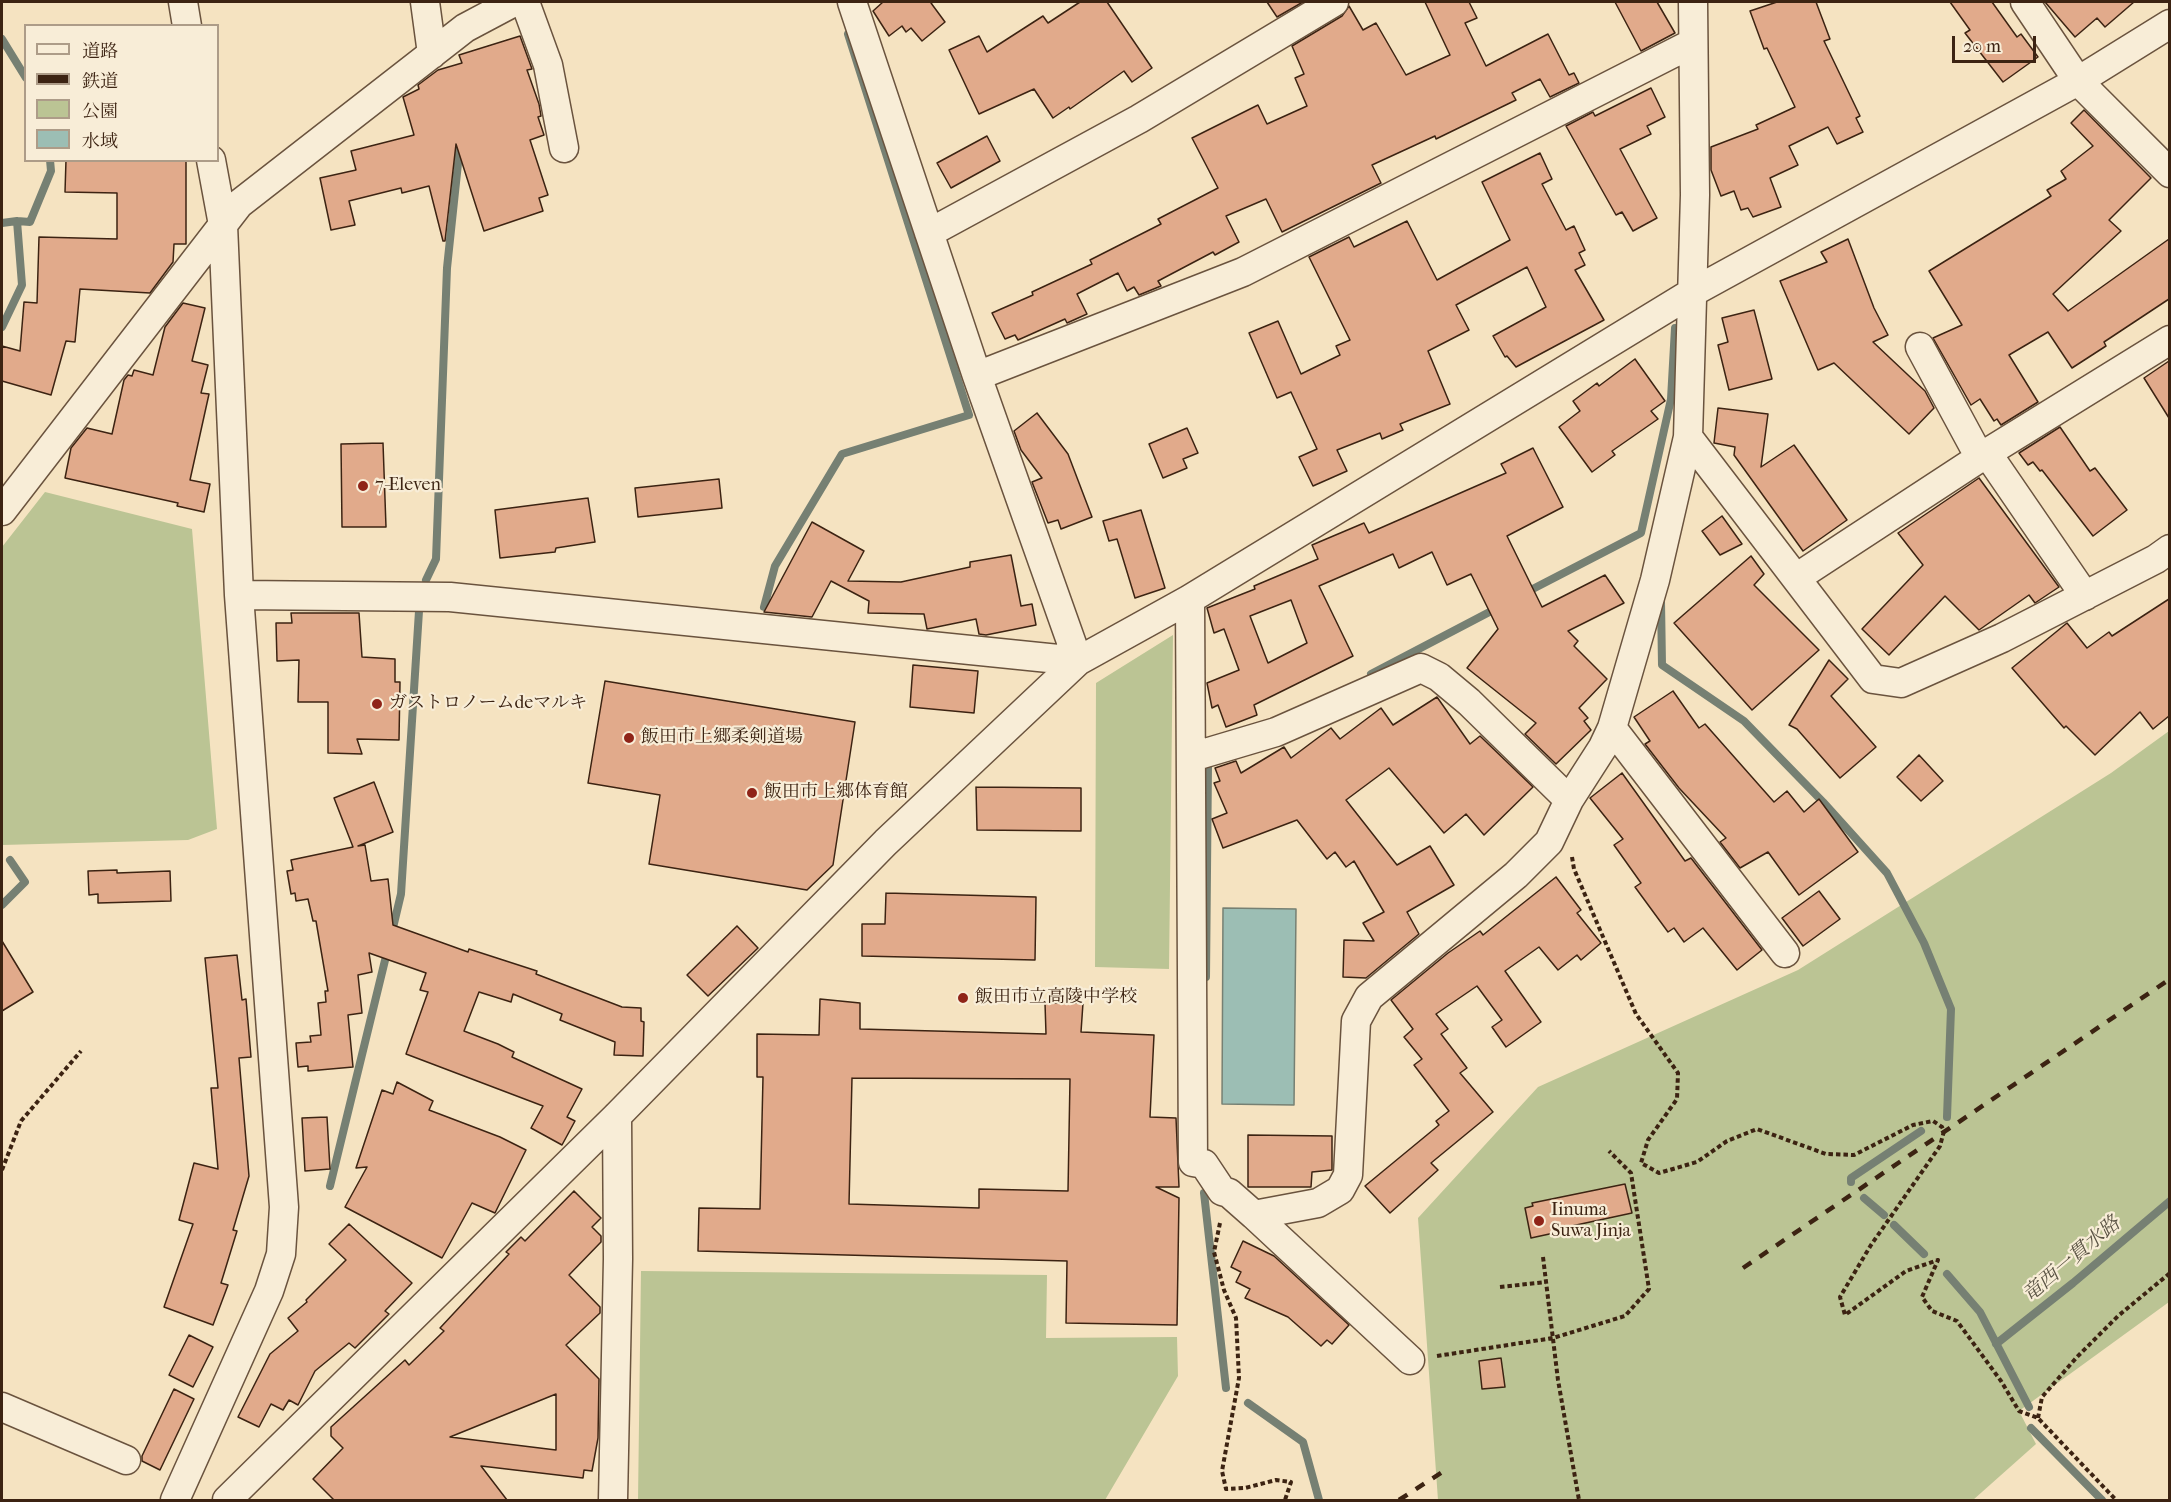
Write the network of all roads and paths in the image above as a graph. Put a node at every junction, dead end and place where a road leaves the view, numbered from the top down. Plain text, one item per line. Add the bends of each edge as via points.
1 (183, 2) edge
2 (425, 2) edge
3 (514, 2) edge
4 (525, 2) edge
5 (852, 2) edge
6 (1332, 2) edge
7 (1693, 2) edge
8 (2025, 2) edge
9 (187, 24) edge
10 (2169, 24) edge
11 (1693, 43) junction
12 (432, 54) junction
13 (2078, 81) junction
14 (564, 148) dead end
15 (211, 162) edge
16 (2169, 173) edge
17 (223, 225) junction
18 (929, 232) junction
19 (1694, 292) junction
20 (2169, 340) edge
21 (1920, 347) dead end
22 (977, 376) junction
23 (1688, 437) junction
24 (1983, 456) junction
25 (2, 511) edge
26 (2169, 549) edge
27 (1796, 578) junction
28 (239, 595) junction
29 (2085, 596) junction
30 (1190, 599) junction
31 (1078, 661) junction
32 (1612, 728) junction
33 (1192, 757) junction
34 (1569, 800) junction
35 (1571, 851) dead end
36 (1785, 953) dead end
37 (81, 1051) dead end
38 (617, 1116) junction
39 (1609, 1151) dead end
40 (2, 1170) edge
41 (1229, 1193) junction
42 (1254, 1215) junction
43 (1543, 1257) dead end
44 (2169, 1272) edge
45 (1546, 1282) junction
46 (1500, 1287) dead end
47 (1553, 1338) junction
48 (1410, 1360) joint
49 (2, 1407) edge
50 (2038, 1418) junction
51 (126, 1460) dead end
52 (175, 1500) edge
53 (227, 1500) edge
54 (613, 1500) edge
55 (1285, 1500) edge
56 (1579, 1500) edge
57 (2116, 1500) edge

1 - 9 street
2 - 12 street
3 - 12 street via 465,28
4 - 14 street via 548,65
5 - 18 street
6 - 18 street via 1139,119
7 - 11 street
8 - 13 street
10 - 13 street
11 - 19 street
11 - 22 street via 1243,272
12 - 17 street via 239,204
13 - 16 street
13 - 19 street
15 - 17 street
17 - 25 street
17 - 28 street
18 - 22 street
19 - 23 street
19 - 30 street
20 - 24 street
21 - 24 street
22 - 31 street
23 - 27 street
23 - 32 street via 1655,580
24 - 27 street
24 - 29 street
26 - 29 street
27 - 29 street via 1873,679 1901,683
28 - 31 street via 450,597
28 - 52 street via 285,1207 281,1254 269,1291
30 - 31 street
30 - 33 street
31 - 38 street via 886,842
32 - 34 street
32 - 36 street
33 - 34 street via 1276,732 1420,668 1439,677 1469,702
33 - 41 street via 1192,1162 1204,1164 1222,1191
34 - 42 street via 1549,842 1516,875 1369,997 1356,1021 1348,1175 1340,1190 1318,1203
35 - 50 path via 1574,869 1636,1014 1678,1073 1677,1099 1648,1140 1641,1163 1659,1173 1696,1162 1726,1141 1757,1129 1826,1154 1854,1155 1913,1125 1933,1122 1942,1127 1940,1146 1840,1297 1845,1316 1906,1271 1938,1260 1922,1297 1932,1311 1957,1321 2019,1411
37 - 40 path via 21,1121
38 - 53 street
38 - 54 street
39 - 47 path via 1631,1173 1649,1289 1625,1316
41 - 42 street
41 - 55 path via 1214,1252 1236,1318 1239,1378 1222,1471 1226,1489 1276,1480 1291,1482
42 - 48 street
43 - 45 path
44 - 50 path via 2077,1357 2042,1397
45 - 46 path
45 - 47 path
47 - 48 path
47 - 56 path
49 - 51 street
50 - 57 path

